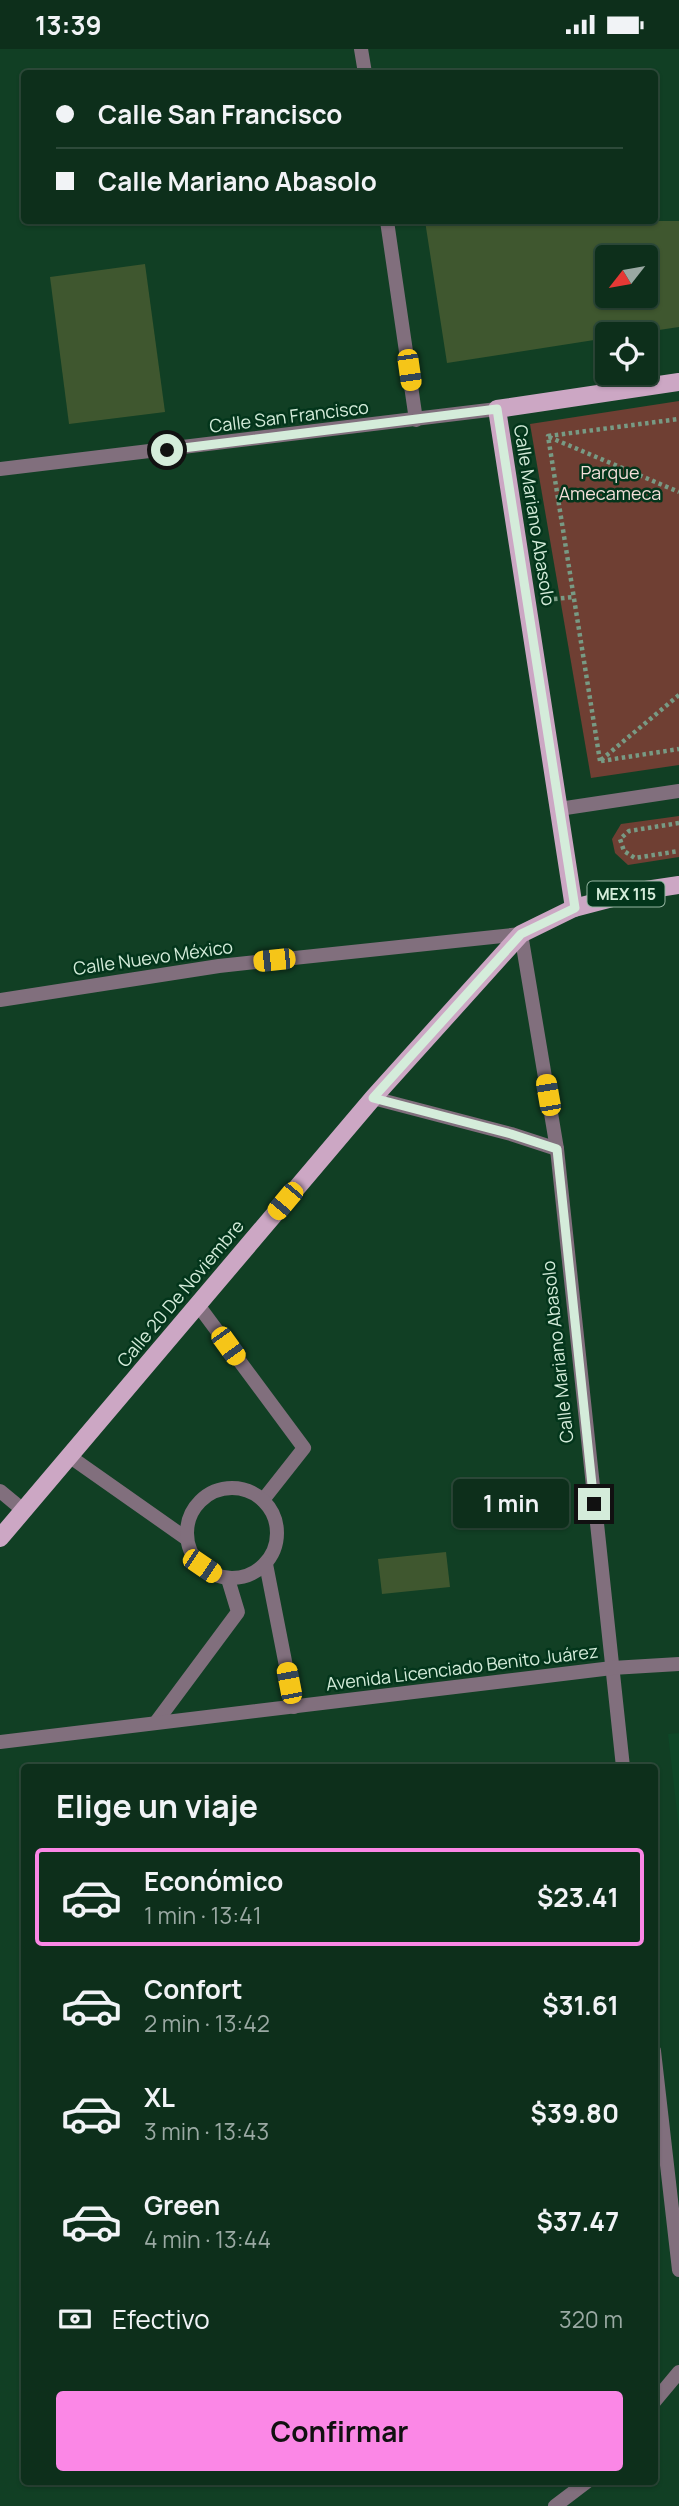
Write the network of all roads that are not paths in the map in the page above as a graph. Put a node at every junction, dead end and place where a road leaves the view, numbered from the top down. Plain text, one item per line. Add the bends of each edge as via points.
1 (362, 49) edge
2 (365, 70) edge
3 (387, 224) edge
4 (679, 382) edge
5 (497, 409) junction
6 (416, 420) junction
7 (0, 469) edge
8 (679, 791) edge
9 (559, 809) junction
10 (679, 885) edge
11 (575, 908) junction
12 (521, 934) junction
13 (0, 1000) edge
14 (373, 1098) junction
15 (557, 1149) junction
16 (198, 1304) junction
17 (69, 1456) junction
18 (0, 1491) edge
19 (263, 1500) junction
20 (23, 1510) junction
21 (0, 1538) edge
22 (187, 1539) junction
23 (266, 1564) junction
24 (228, 1579) junction
25 (679, 1664) edge
26 (612, 1668) junction
27 (294, 1707) junction
28 (157, 1721) junction
29 (0, 1742) edge
30 (623, 1764) edge
31 (658, 2086) edge
32 (679, 2270) edge
33 (679, 2372) edge
34 (658, 2397) edge
35 (583, 2485) edge
36 (555, 2506) edge

1 - 2 street
3 - 6 street
4 - 5 main road
5 - 6 street, Calle Mariano Abasolo
5 - 9 main road, Calle Mariano Abasolo / MEX 115
6 - 7 street, Calle San Francisco
8 - 9 street
9 - 11 main road, Calle Mariano Abasolo / MEX 115
10 - 11 main road, MEX 115
11 - 12 main road, Calle 20 De Noviembre / MEX 115
12 - 13 street, Calle Nuevo México via 219,966
12 - 14 main road, Calle 20 De Noviembre / MEX 115
12 - 15 street, Calle Mariano Abasolo
14 - 15 street
14 - 16 main road, Calle 20 De Noviembre / MEX 115
15 - 26 street, Calle Mariano Abasolo
16 - 17 main road, Calle 20 De Noviembre / MEX 115
16 - 19 street via 304,1448
17 - 20 main road, Calle 20 De Noviembre / MEX 115
17 - 22 street
18 - 20 street
19 - 22 street via 235,1488 205,1497 188,1523
19 - 23 street via 272,1513 277,1539
20 - 21 main road, Calle 20 De Noviembre / MEX 115
22 - 24 street via 202,1566
23 - 24 street via 255,1573
23 - 27 street
24 - 28 street via 238,1612
25 - 26 street, Avenida Licenciado Benito Juárez
26 - 27 street, Avenida Licenciado Benito Juárez
26 - 30 street, Calle Mariano Abasolo
27 - 28 street, Avenida Licenciado Benito Juárez
28 - 29 street, Avenida Licenciado Benito Juárez
31 - 32 street
33 - 34 street
35 - 36 street

